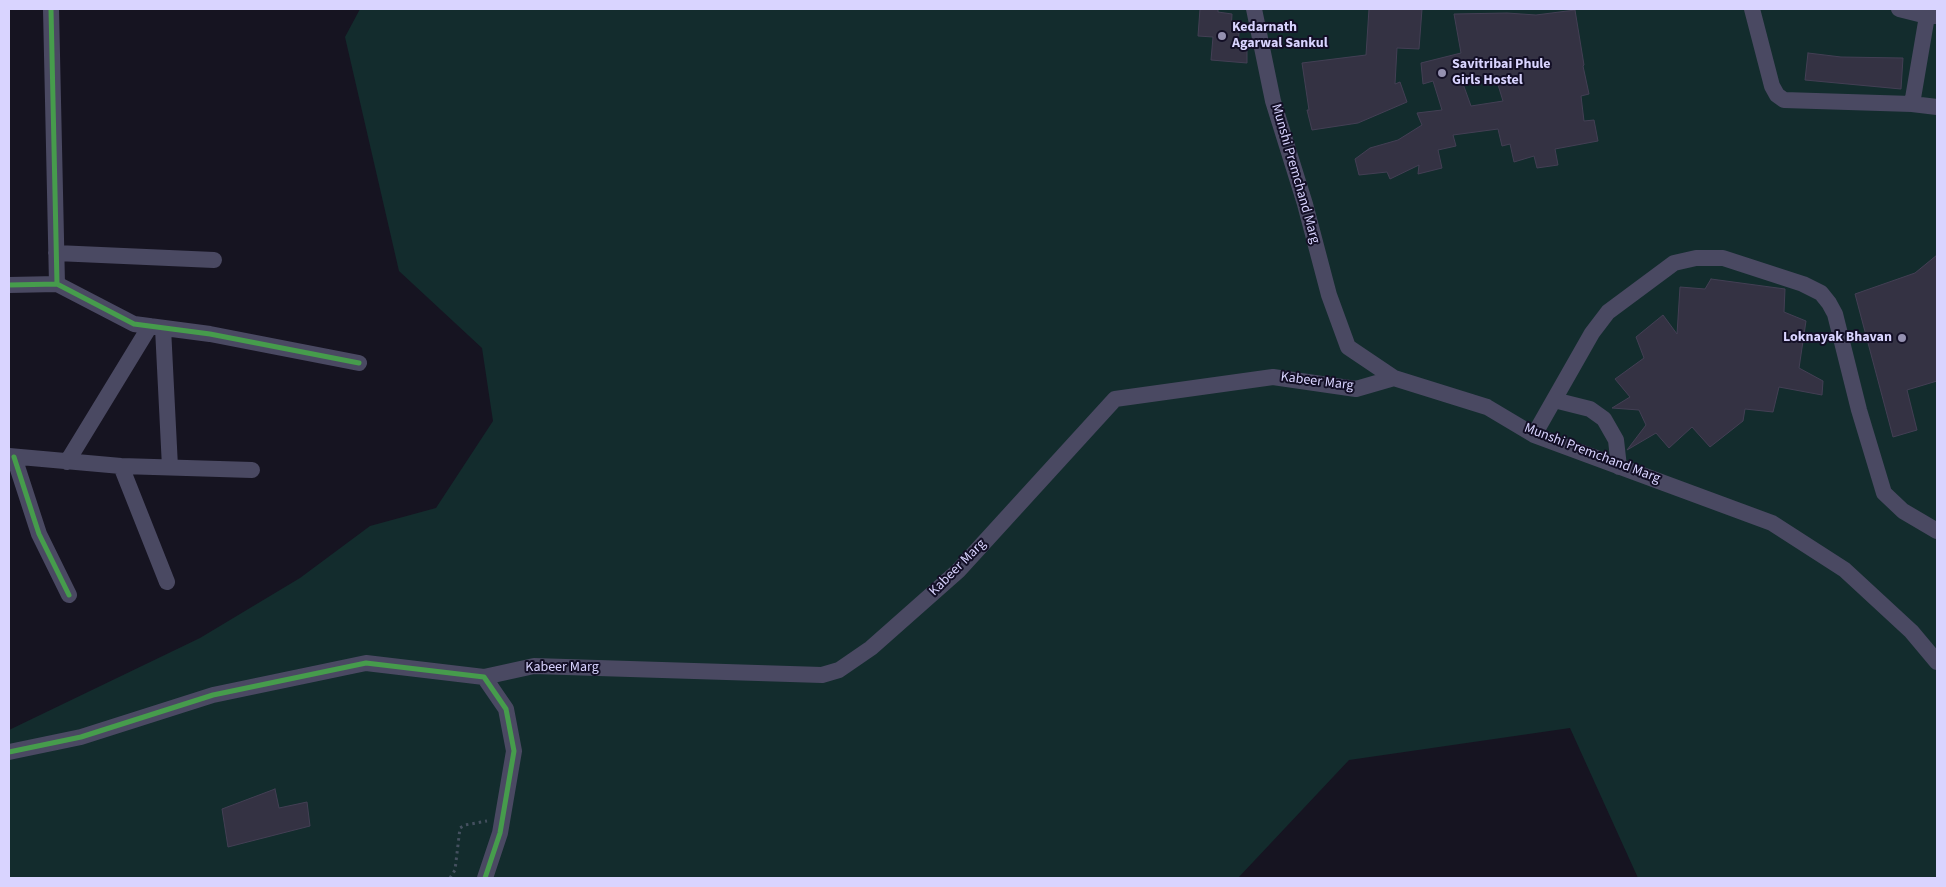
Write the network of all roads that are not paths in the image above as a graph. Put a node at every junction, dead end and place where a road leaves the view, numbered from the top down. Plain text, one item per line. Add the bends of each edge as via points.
1 (51, 9) edge
2 (1254, 9) edge
3 (1752, 9) edge
4 (1899, 9) edge
5 (1932, 16) edge
6 (1912, 104) junction
7 (1937, 107) edge
8 (56, 253) junction
9 (214, 260) dead end
10 (57, 284) junction
11 (9, 285) edge
12 (156, 327) junction
13 (359, 363) dead end
14 (1394, 378) junction
15 (1554, 400) junction
16 (1534, 435) junction
17 (12, 456) edge
18 (67, 462) junction
19 (121, 466) junction
20 (170, 467) junction
21 (1619, 467) junction
22 (252, 470) dead end
23 (1937, 531) edge
24 (167, 582) dead end
25 (69, 595) dead end
26 (1937, 662) edge
27 (484, 677) junction
28 (9, 752) edge
29 (485, 878) edge

1 - 8 street
2 - 14 street, Munshi Premchand Marg via 1273,101 1329,295 1348,347
3 - 6 street via 1772,86 1780,98 1790,102
4 - 5 street
5 - 6 street
6 - 7 street
8 - 9 street
8 - 10 street
10 - 11 street
10 - 12 street via 134,324
12 - 13 street via 210,334
12 - 18 street
12 - 20 street
14 - 16 street, Munshi Premchand Marg via 1488,407
14 - 27 street, Kabeer Marg via 1356,389 1273,377 1115,399 958,571 871,648 839,670 822,675 534,666
15 - 16 street
15 - 21 street via 1590,408 1604,419 1616,440
15 - 23 street via 1592,333 1608,312 1674,263 1696,258 1723,258 1803,284 1821,293 1835,314 1884,493 1903,511
16 - 21 street, Munshi Premchand Marg
17 - 18 street
17 - 25 street via 39,534
18 - 19 street
19 - 20 street
19 - 24 street
20 - 22 street
21 - 26 street, Munshi Premchand Marg via 1772,523 1845,570 1912,631
27 - 28 street, Kabeer Marg via 366,663 213,695 82,736
27 - 29 street via 506,709 514,751 502,818

